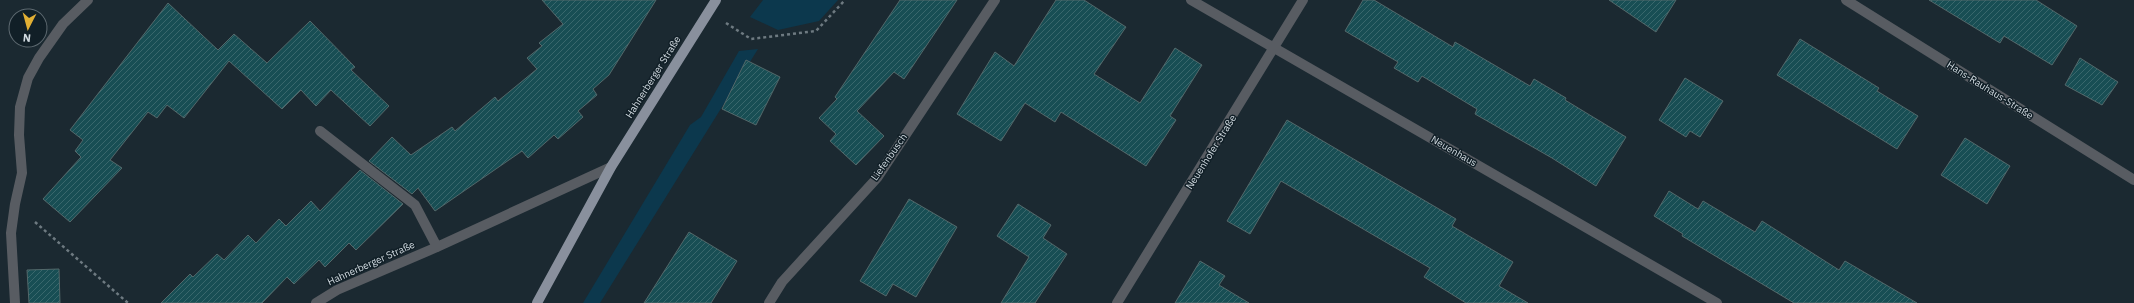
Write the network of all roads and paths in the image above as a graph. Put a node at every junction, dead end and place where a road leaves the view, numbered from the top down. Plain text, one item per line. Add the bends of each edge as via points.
1 (88, 0) edge
2 (716, 0) edge
3 (845, 0) edge
4 (995, 0) edge
5 (1191, 0) edge
6 (1303, 0) edge
7 (1846, 0) edge
8 (709, 11) junction
9 (1275, 48) junction
10 (320, 131) dead end
11 (611, 167) junction
12 (2134, 180) edge
13 (15, 204) junction
14 (437, 247) junction
15 (15, 303) edge
16 (128, 303) edge
17 (316, 303) edge
18 (537, 303) edge
19 (769, 303) edge
20 (1117, 303) edge
21 (1717, 303) edge

1 - 13 street via 63,24 28,78 20,107 22,173
2 - 8 main road, Hahnerberger Straße
3 - 8 path via 816,31 752,39
4 - 19 street, Liefenbusch via 877,178 782,282
5 - 9 street, Neuenhaus
6 - 9 street, Neuenhofer Straße
7 - 12 street, Hans-Rauhaus-Straße
8 - 11 main road, Hahnerberger Straße
9 - 20 street, Neuenhofer Straße
9 - 21 street, Neuenhaus
10 - 14 street via 415,205
11 - 14 street, Hahnerberger Straße
11 - 18 main road, Hahnerberger Straße
13 - 15 street via 11,233
13 - 16 path
14 - 17 street, Hahnerberger Straße via 337,290

